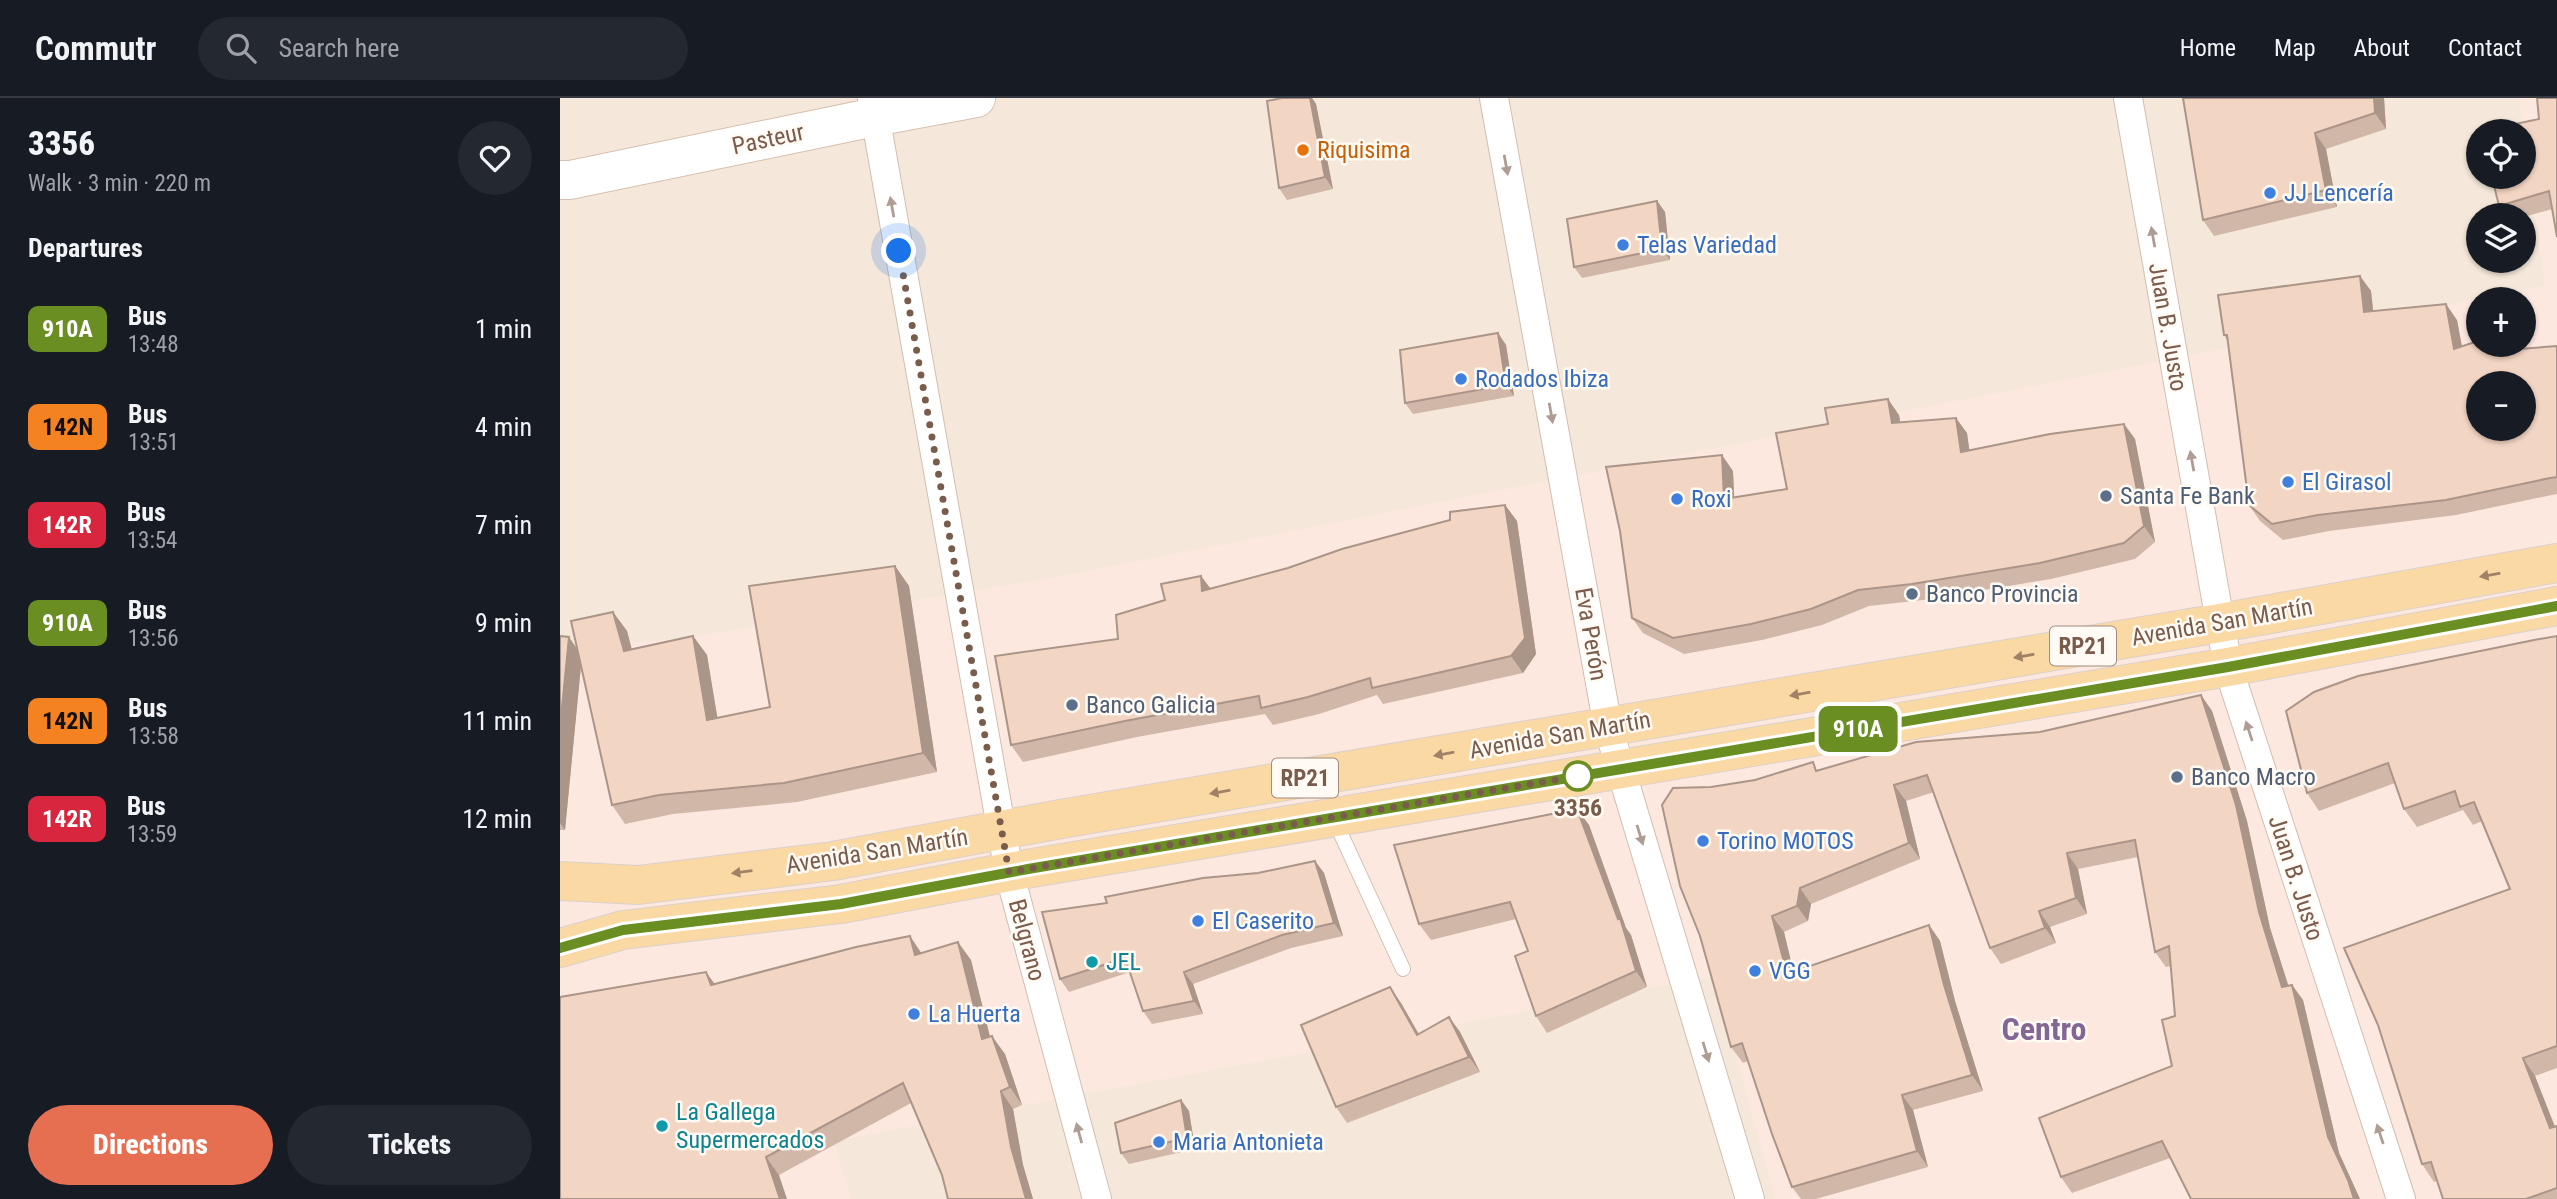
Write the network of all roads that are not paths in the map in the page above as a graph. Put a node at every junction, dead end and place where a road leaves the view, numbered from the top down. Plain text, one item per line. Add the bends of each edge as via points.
1 (976, 98) edge
2 (1494, 98) edge
3 (2128, 98) edge
4 (874, 107) edge
5 (560, 180) edge
6 (2557, 563) edge
7 (2557, 606) edge
8 (2220, 623) junction
9 (2228, 667) junction
10 (1608, 727) junction
11 (1621, 769) junction
12 (1333, 818) junction
13 (1003, 829) junction
14 (1009, 872) junction
15 (560, 881) edge
16 (560, 948) edge
17 (1403, 969) dead end
18 (1097, 1199) edge
19 (1750, 1199) edge
20 (2401, 1199) edge

1 - 4 street, Pasteur
2 -> 10 street, Eva Perón
8 -> 3 street, Juan B. Justo
4 - 5 street, Pasteur
13 -> 4 street, Belgrano
6 -> 8 main road, Avenida San Martín / RP21
7 - 9 main road, Avenida San Martín / RP21
8 - 9 street, Juan B. Justo
8 -> 10 main road, Avenida San Martín / RP21
9 - 11 main road, Avenida San Martín / RP21
20 -> 9 street, Juan B. Justo
10 - 11 street, Eva Perón
10 -> 13 main road, Avenida San Martín / RP21
11 - 12 main road, Avenida San Martín / RP21
11 -> 19 street, Eva Perón
12 - 14 main road, Avenida San Martín / RP21
12 - 17 lane
13 - 14 street, Belgrano
13 -> 15 main road, Avenida San Martín / RP21 via 833,861 638,885
14 - 16 main road, Avenida San Martín / RP21 via 841,904 623,930
18 -> 14 street, Belgrano

